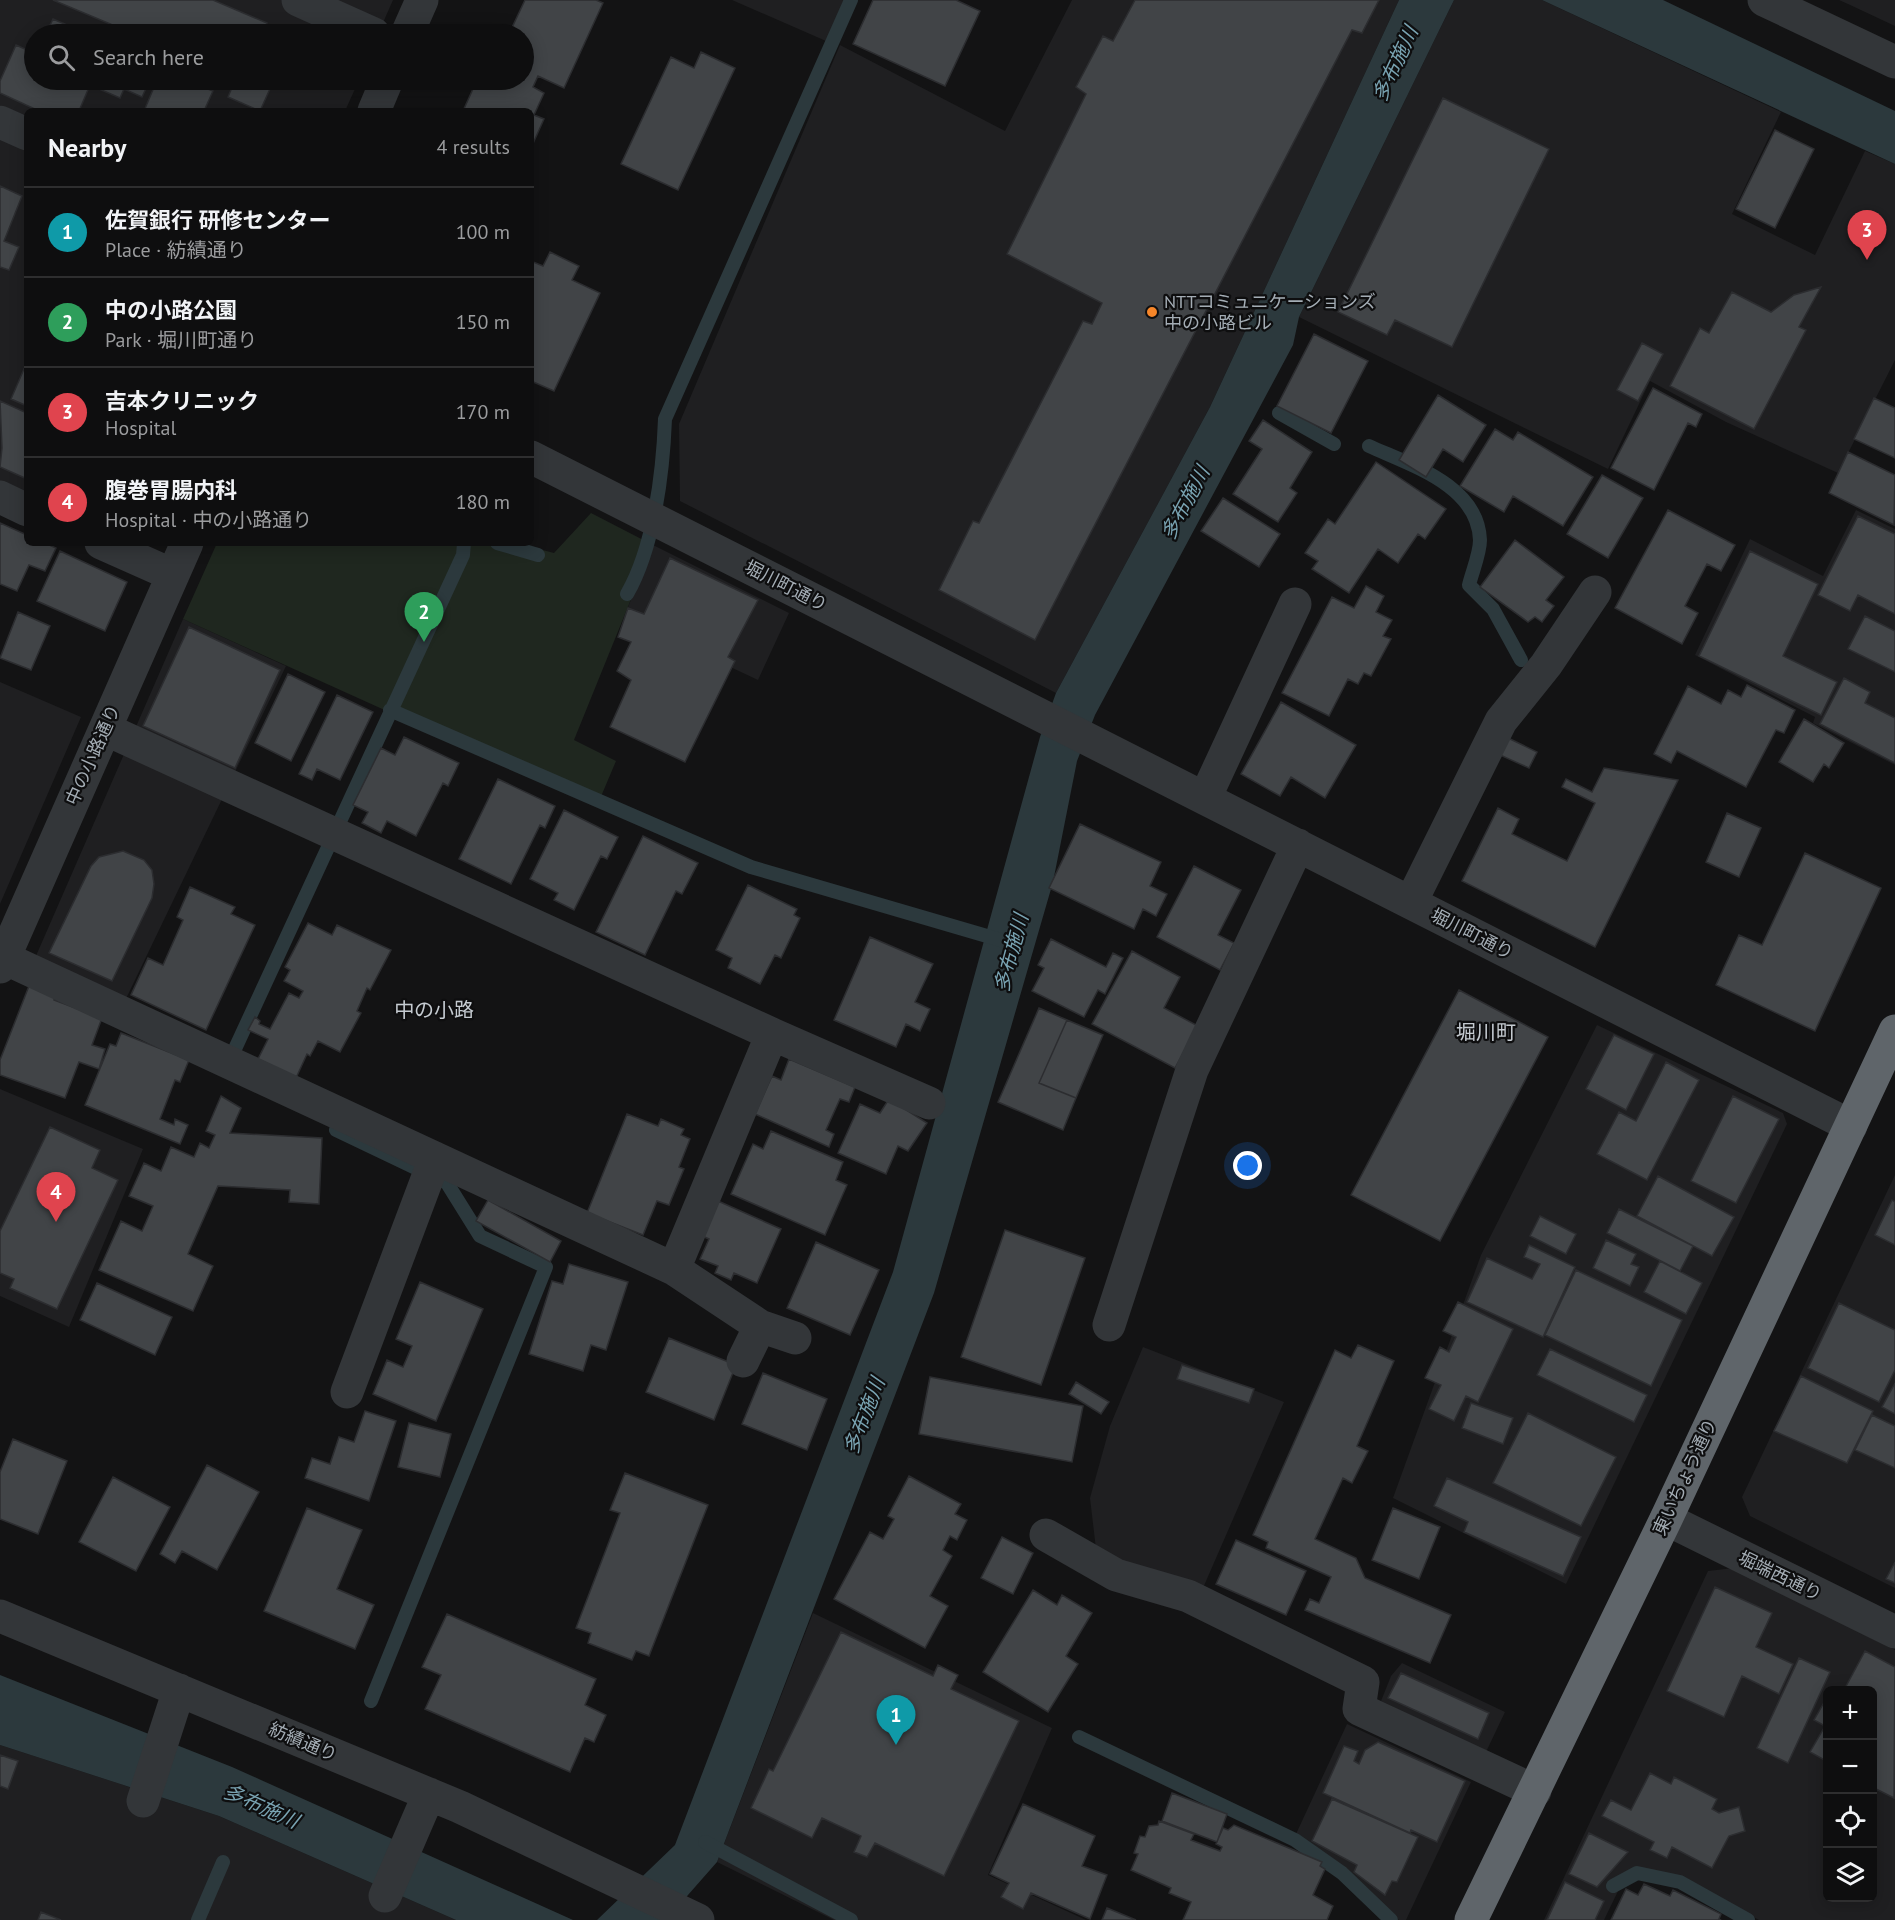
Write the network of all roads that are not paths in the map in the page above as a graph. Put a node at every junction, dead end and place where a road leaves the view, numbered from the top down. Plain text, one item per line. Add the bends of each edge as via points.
1 (298, 0) edge
2 (422, 0) edge
3 (1764, 0) edge
4 (352, 24) edge
5 (411, 24) edge
6 (1895, 62) edge
7 (383, 90) edge
8 (375, 108) edge
9 (0, 122) edge
10 (24, 133) edge
11 (534, 459) edge
12 (0, 498) edge
13 (24, 509) edge
14 (108, 546) edge
15 (186, 546) edge
16 (173, 575) junction
17 (1595, 592) dead end
18 (1295, 604) dead end
19 (105, 729) junction
20 (1205, 798) junction
21 (1298, 845) junction
22 (1411, 902) junction
23 (2, 962) edge
24 (1895, 1031) edge
25 (772, 1034) junction
26 (929, 1103) dead end
27 (1851, 1126) junction
28 (435, 1158) junction
29 (674, 1269) junction
30 (1109, 1325) dead end
31 (760, 1326) junction
32 (795, 1338) dead end
33 (744, 1361) dead end
34 (347, 1392) dead end
35 (1666, 1519) junction
36 (1046, 1535) dead end
37 (0, 1617) edge
38 (1895, 1632) edge
39 (179, 1690) junction
40 (1535, 1791) junction
41 (429, 1794) junction
42 (143, 1801) dead end
43 (385, 1896) dead end
44 (693, 1919) edge
45 (1471, 1920) edge

1 - 4 street
2 - 5 street
3 - 6 street
7 - 8 street
9 - 10 street
11 - 20 street, 堀川町通り
12 - 13 street
14 - 16 street
15 - 16 street, 中の小路通り
16 - 19 street, 中の小路通り
17 - 22 street via 1546,665 1501,721
18 - 20 street
19 - 23 street, 中の小路通り
19 - 25 street
20 - 21 street, 堀川町通り
21 - 22 street, 堀川町通り
21 - 30 street via 1192,1070
22 - 27 street, 堀川町通り
23 - 28 street
24 - 27 highway, 東いちょう通り
25 - 26 street
25 - 29 street
27 - 35 highway, 東いちょう通り
28 - 29 street
28 - 34 street
29 - 31 street
31 - 32 street
31 - 33 street
35 - 38 street, 堀端西通り
35 - 40 highway, 東いちょう通り
36 - 40 street via 1116,1575 1188,1596 1363,1682 1359,1709
37 - 39 street, 紡績通り
39 - 41 street, 紡績通り
39 - 42 street
40 - 45 highway, 東いちょう通り
41 - 43 street
41 - 44 street, 紡績通り

